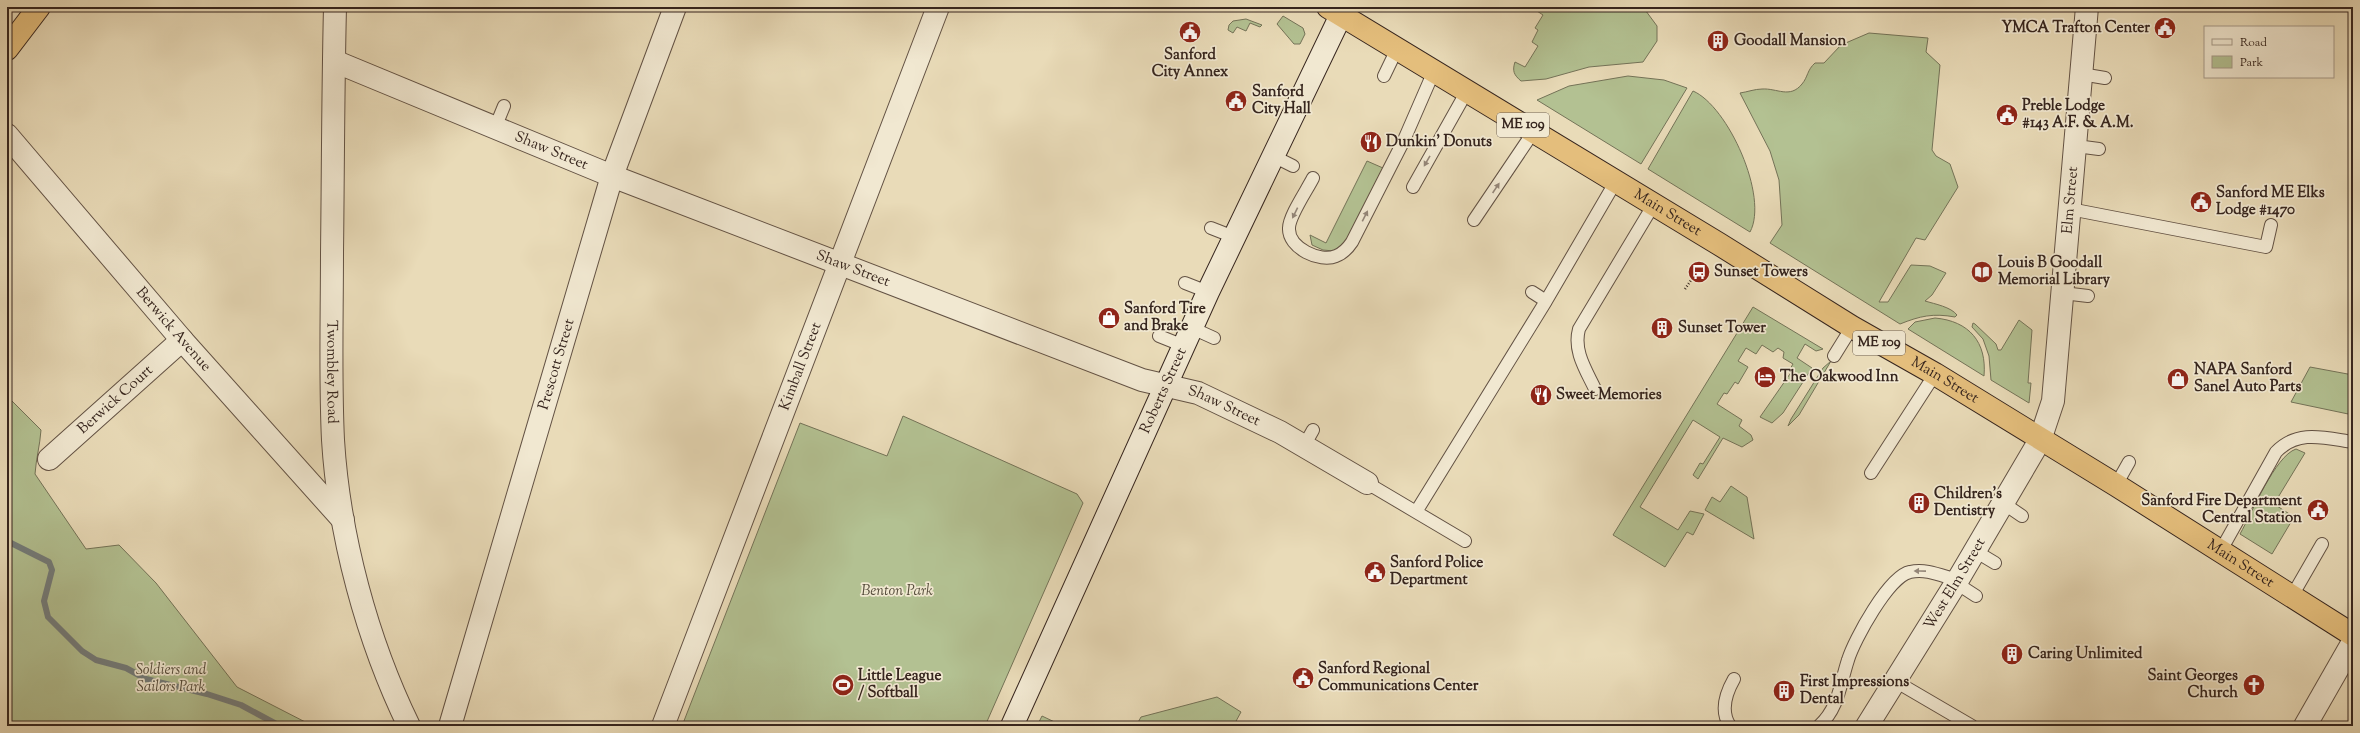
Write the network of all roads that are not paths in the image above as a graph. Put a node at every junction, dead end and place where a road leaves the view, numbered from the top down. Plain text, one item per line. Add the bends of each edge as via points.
1 (39, 7) edge
2 (335, 7) edge
3 (675, 7) edge
4 (938, 7) edge
5 (2087, 7) edge
6 (1338, 10) edge
7 (7, 49) edge
8 (1397, 49) junction
9 (334, 61) junction
10 (1434, 71) junction
11 (2081, 74) junction
12 (1384, 76) dead end
13 (2105, 78) dead end
14 (1467, 91) junction
15 (504, 106) dead end
16 (495, 128) junction
17 (1534, 131) junction
18 (7, 135) edge
19 (2076, 146) junction
20 (2098, 149) dead end
21 (1273, 156) junction
22 (1293, 166) dead end
23 (612, 176) junction
24 (1313, 178) dead end
25 (1616, 181) junction
26 (1412, 187) dead end
27 (1654, 204) junction
28 (2070, 209) junction
29 (1474, 220) dead end
30 (2271, 225) dead end
31 (1211, 228) dead end
32 (1234, 237) junction
33 (838, 263) junction
34 (1185, 283) dead end
35 (1208, 292) junction
36 (1532, 292) dead end
37 (2063, 293) junction
38 (2088, 296) dead end
39 (1546, 301) junction
40 (1852, 327) junction
41 (1160, 336) dead end
42 (1188, 337) junction
43 (1214, 338) dead end
44 (182, 340) junction
45 (1834, 356) dead end
46 (1935, 374) junction
47 (1166, 387) junction
48 (1595, 390) dead end
49 (2040, 440) junction
50 (2353, 442) edge
51 (49, 459) dead end
52 (2129, 462) dead end
53 (1870, 473) dead end
54 (1367, 483) joint
55 (2116, 485) junction
56 (2003, 503) junction
57 (1416, 512) junction
58 (2022, 516) dead end
59 (343, 520) junction
60 (1465, 541) dead end
61 (2322, 544) dead end
62 (1975, 551) junction
63 (2220, 552) junction
64 (1995, 563) dead end
65 (1957, 582) junction
66 (1976, 596) dead end
67 (2292, 596) junction
68 (2353, 635) edge
69 (2353, 642) edge
70 (1734, 679) dead end
71 (1895, 681) junction
72 (409, 726) edge
73 (450, 726) edge
74 (663, 726) edge
75 (1012, 726) edge
76 (1730, 726) edge
77 (1819, 726) edge
78 (1867, 726) edge
79 (1972, 726) edge
80 (2305, 726) edge

1 - 7 highway
2 - 9 street, Twombley Road
3 - 23 street, Prescott Street
4 - 33 street, Kimball Street
5 - 11 street, Elm Street
6 - 8 highway, Main Street / ME 109
6 - 21 street, Roberts Street
8 - 10 highway, Main Street / ME 109
8 - 12 lane
9 - 16 street, Shaw Street
9 - 59 street, Twombley Road via 333,415
10 - 14 highway, Main Street / ME 109
24 -> 10 lane via 1290,223 1290,236 1293,242 1306,252 1322,257 1335,257 1352,242 1404,140
11 - 13 lane
11 - 19 street, Elm Street
14 - 17 highway, Main Street / ME 109
14 -> 26 lane
15 - 16 lane
16 - 23 street, Shaw Street
17 - 25 highway, Main Street / ME 109
29 -> 17 lane
18 - 44 street, Berwick Avenue
19 - 20 lane
19 - 28 street, Elm Street
21 - 22 lane
21 - 32 street, Roberts Street
23 - 33 street, Shaw Street
23 - 73 street, Prescott Street
25 - 27 highway, Main Street / ME 109
25 - 39 lane
27 - 40 highway, Main Street / ME 109
27 - 48 lane via 1579,329 1576,340 1579,355
28 - 30 lane via 2266,247
28 - 37 street, Elm Street
31 - 32 lane
32 - 35 street, Roberts Street
33 - 47 street, Shaw Street
33 - 74 street, Kimball Street
34 - 35 lane
35 - 42 street, Roberts Street
36 - 39 lane
37 - 38 lane
37 - 49 street, Elm Street via 2053,401
39 - 57 lane
40 - 45 lane
40 - 46 highway, Main Street / ME 109
41 - 42 lane
42 - 43 lane
42 - 47 street, Roberts Street
44 - 51 street, Berwick Court
44 - 59 street, Berwick Avenue
46 - 49 highway, Main Street / ME 109
46 - 53 lane
47 - 54 street, Shaw Street via 1198,393 1280,432 1308,438
47 - 75 street, Roberts Street
49 - 55 highway, Main Street / ME 109
49 - 56 street, West Elm Street
50 - 63 lane via 2302,436 2283,444 2276,452
52 - 55 lane
54 - 57 lane
55 - 63 highway, Main Street / ME 109
56 - 58 lane
56 - 62 street, West Elm Street
57 - 60 lane
59 - 72 street, Twombley Road via 363,604 387,678
61 - 67 lane
62 - 64 lane
62 - 65 street, West Elm Street
63 - 67 highway, Main Street / ME 109
65 - 66 lane
65 - 71 street, West Elm Street
65 -> 77 lane via 1920,570 1909,572 1895,581 1873,611 1852,648 1835,707
67 - 68 highway, Main Street / ME 109
69 - 80 street
70 - 76 lane via 1725,702 1725,714
71 - 78 street, West Elm Street
71 - 79 lane

